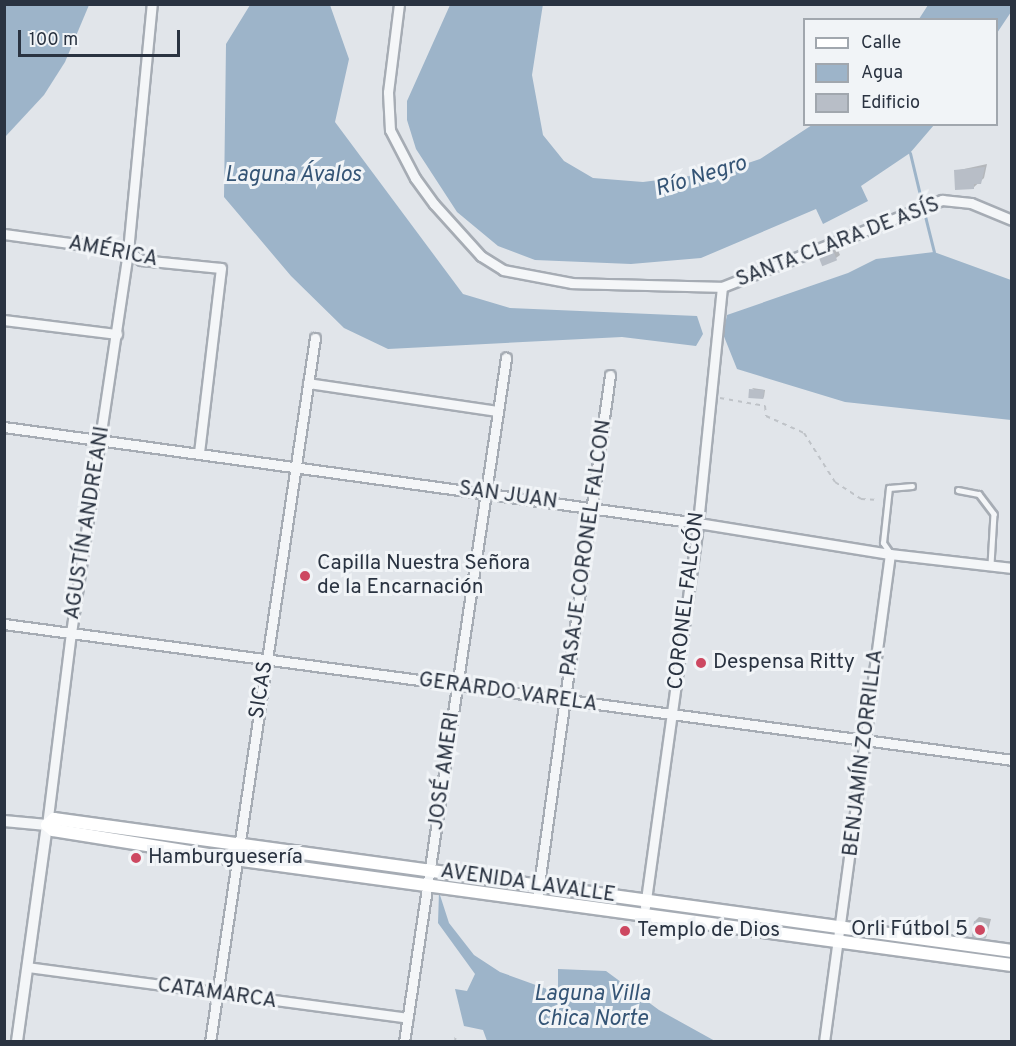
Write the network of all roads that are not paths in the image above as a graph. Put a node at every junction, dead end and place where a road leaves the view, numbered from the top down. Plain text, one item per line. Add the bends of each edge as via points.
1 (152, 4) edge
2 (399, 4) edge
3 (1011, 220) edge
4 (4, 234) edge
5 (128, 251) junction
6 (722, 287) junction
7 (4, 320) edge
8 (117, 334) junction
9 (315, 338) dead end
10 (506, 358) dead end
11 (610, 375) dead end
12 (308, 383) junction
13 (498, 411) junction
14 (4, 427) edge
15 (102, 439) junction
16 (199, 453) junction
17 (297, 466) junction
18 (912, 486) dead end
19 (958, 490) dead end
20 (483, 493) junction
21 (593, 509) junction
22 (698, 523) junction
23 (890, 554) junction
24 (991, 565) junction
25 (1011, 568) edge
26 (4, 624) edge
27 (71, 633) junction
28 (267, 660) junction
29 (457, 686) junction
30 (566, 701) junction
31 (672, 716) junction
32 (865, 741) junction
33 (1011, 760) edge
34 (4, 821) edge
35 (47, 825) junction
36 (238, 844) junction
37 (235, 859) junction
38 (431, 871) junction
39 (428, 886) junction
40 (538, 893) junction
41 (646, 900) junction
42 (644, 914) junction
43 (842, 928) junction
44 (837, 941) junction
45 (1011, 951) edge
46 (1011, 965) edge
47 (27, 967) junction
48 (216, 994) junction
49 (408, 1018) junction
50 (17, 1041) edge
51 (210, 1041) edge
52 (404, 1041) edge
53 (824, 1041) edge

1 - 5 street, AGUSTÍN ANDREANI
2 - 6 street, SANTA CLARA DE ASÍS via 388,92 390,130 414,178 481,256 503,270 572,283
3 - 6 street, SANTA CLARA DE ASÍS via 970,203 942,200
4 - 5 street, AMÉRICA
5 - 8 street, AGUSTÍN ANDREANI
5 - 16 street, AMÉRICA via 141,260 221,268
6 - 22 street, CORONEL FALCÓN
7 - 8 street
8 - 15 street, AGUSTÍN ANDREANI
9 - 12 street, SICAS
10 - 13 street, JOSÉ AMERI
11 - 21 street, PASAJE CORONEL FALCON
12 - 13 street
12 - 17 street, SICAS
13 - 20 street, JOSÉ AMERI
14 - 15 street, SAN JUAN
15 - 16 street, SAN JUAN
15 - 27 street, AGUSTÍN ANDREANI
16 - 17 street, SAN JUAN
17 - 20 street, SAN JUAN
17 - 28 street, SICAS
18 - 23 lane, BENJAMÍN ZORRILLA via 889,488 883,543
19 - 24 lane via 979,494 994,514
20 - 21 street, SAN JUAN
20 - 29 street, JOSÉ AMERI
21 - 22 street, SAN JUAN
21 - 30 street, PASAJE CORONEL FALCON
22 - 23 street, SAN JUAN
22 - 31 street, CORONEL FALCÓN
23 - 24 street, SAN JUAN
23 - 32 street, BENJAMÍN ZORRILLA
24 - 25 street, SAN JUAN
26 - 27 street, GERARDO VARELA
27 - 28 street, GERARDO VARELA
27 - 35 street, AGUSTÍN ANDREANI
28 - 29 street, GERARDO VARELA
28 - 36 street, SICAS
29 - 30 street, GERARDO VARELA
29 - 38 street, JOSÉ AMERI
30 - 31 street, GERARDO VARELA
30 - 40 street, PASAJE CORONEL FALCON
31 - 32 street, GERARDO VARELA
31 - 41 street, CORONEL FALCÓN
32 - 33 street, GERARDO VARELA
32 - 43 street, BENJAMÍN ZORRILLA
34 - 35 street, AVENIDA LAVALLE
35 - 36 main road, AVENIDA LAVALLE via 54,819
35 - 37 main road, AVENIDA LAVALLE via 53,830
35 - 47 street, AGUSTÍN ANDREANI
36 - 37 street, SICAS
36 - 38 main road, AVENIDA LAVALLE
37 - 39 main road, AVENIDA LAVALLE
37 - 48 street, SICAS
38 - 39 street, JOSÉ AMERI
38 - 40 main road, AVENIDA LAVALLE
39 - 40 main road, AVENIDA LAVALLE
39 - 49 street, JOSÉ AMERI
40 - 41 main road, AVENIDA LAVALLE
40 - 42 main road, AVENIDA LAVALLE
41 - 42 street, CORONEL FALCÓN
41 - 43 main road, AVENIDA LAVALLE
42 - 44 main road, AVENIDA LAVALLE
43 - 44 street, BENJAMÍN ZORRILLA
43 - 45 main road, AVENIDA LAVALLE
44 - 46 main road, AVENIDA LAVALLE
44 - 53 street, BENJAMÍN ZORRILLA
47 - 48 street, CATAMARCA
47 - 50 street, AGUSTÍN ANDREANI
48 - 49 street, CATAMARCA
48 - 51 street, SICAS
49 - 52 street, JOSÉ AMERI

